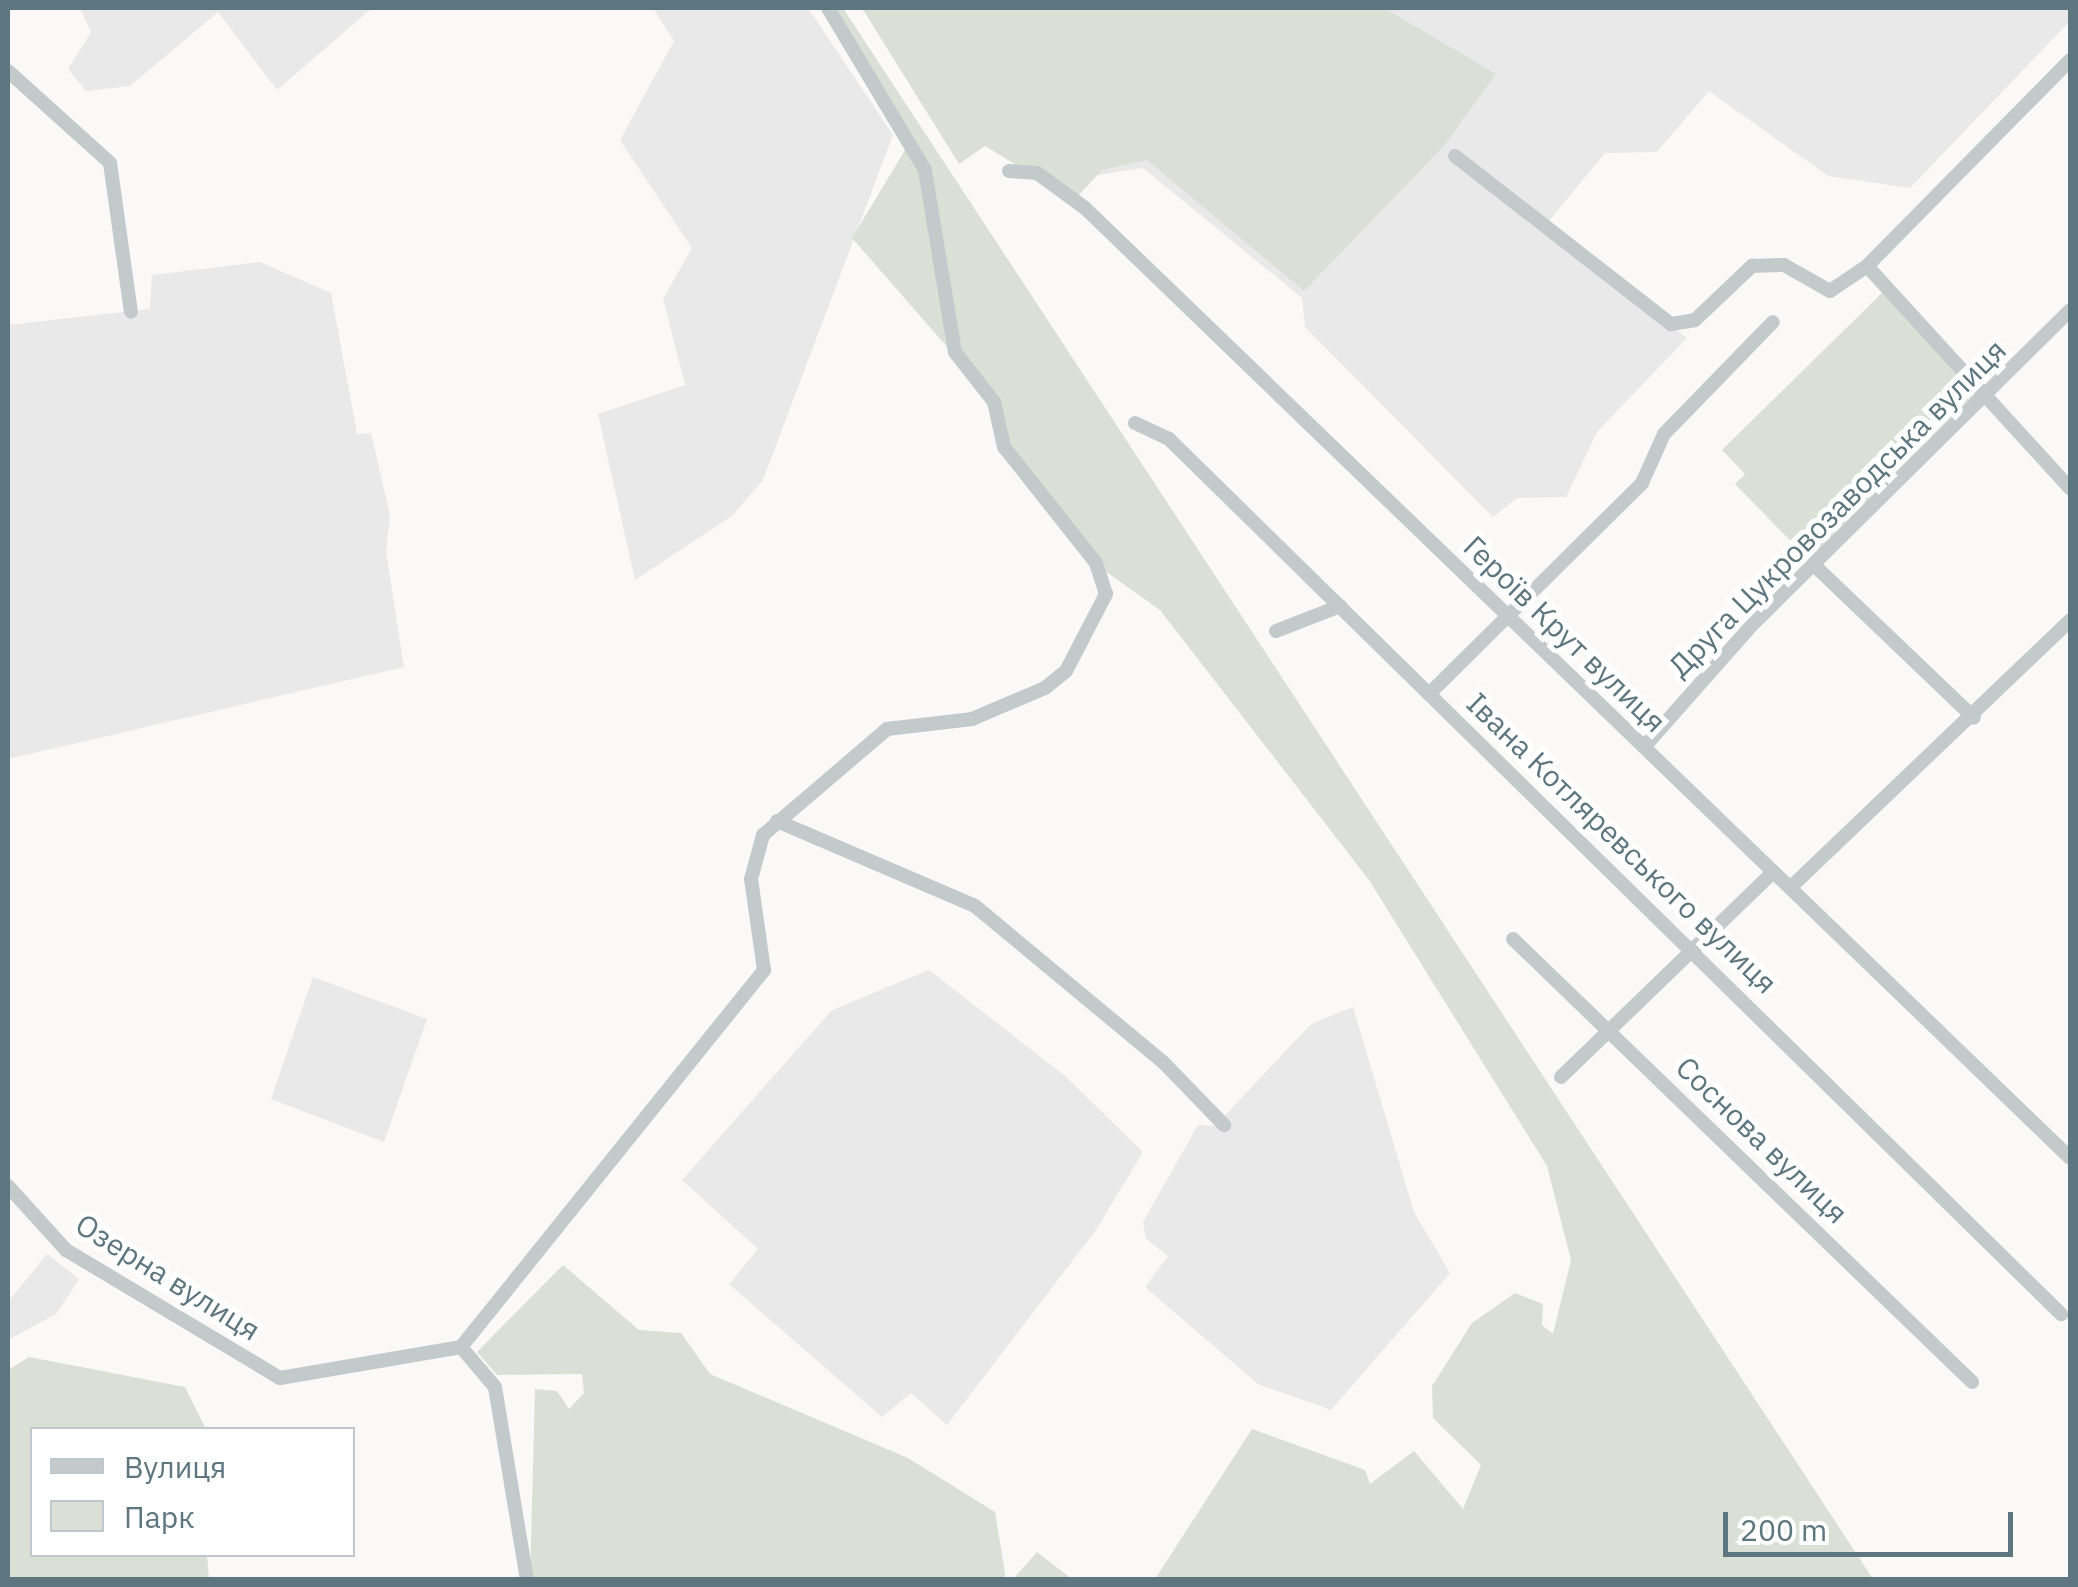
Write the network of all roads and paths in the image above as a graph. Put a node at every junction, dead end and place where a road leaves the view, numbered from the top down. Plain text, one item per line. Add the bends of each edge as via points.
1 (828, 8) edge
2 (2070, 60) edge
3 (8, 72) edge
4 (1455, 156) dead end
5 (1010, 171) dead end
6 (1867, 266) junction
7 (2070, 310) edge
8 (131, 312) dead end
9 (1773, 322) dead end
10 (1989, 394) junction
11 (1136, 422) dead end
12 (2070, 488) edge
13 (1814, 565) junction
14 (1340, 606) junction
15 (1508, 612) junction
16 (2070, 620) edge
17 (1276, 631) dead end
18 (1429, 694) junction
19 (1974, 718) junction
20 (1644, 747) junction
21 (777, 820) junction
22 (1773, 872) junction
23 (1791, 887) junction
24 (1513, 939) dead end
25 (1692, 948) junction
26 (1604, 1028) junction
27 (1561, 1077) dead end
28 (1224, 1125) dead end
29 (2070, 1158) edge
30 (8, 1186) edge
31 (2062, 1314) dead end
32 (461, 1347) junction
33 (1972, 1382) dead end
34 (526, 1580) edge

1 - 21 street via 925,170 954,352 994,402 1004,447 1096,562 1106,594 1066,672 1045,688 972,719 903,721
2 - 6 street
3 - 8 street via 110,163
4 - 6 street via 1671,324 1695,320 1752,266 1784,265 1830,291
5 - 15 street, Героїв Крут вулиця via 1037,173 1085,208
6 - 10 street
7 - 10 street, Друга Цукровозаводська вулиця
9 - 15 street via 1664,434 1642,483
10 - 12 street
10 - 13 street, Друга Цукровозаводська вулиця
11 - 14 street, Івана Котляревського вулиця via 1169,439
13 - 19 street
13 - 20 street, Друга Цукровозаводська вулиця
14 - 17 street
14 - 18 street, Івана Котляревського вулиця
15 - 18 street
15 - 20 street, Героїв Крут вулиця
16 - 19 street
18 - 25 street, Івана Котляревського вулиця
19 - 23 street
20 - 22 street, Героїв Крут вулиця
21 - 28 street via 975,906
21 - 32 street via 753,856 751,879 764,970
22 - 23 street, Героїв Крут вулиця
22 - 25 street
23 - 29 street, Героїв Крут вулиця
24 - 26 street, Соснова вулиця
25 - 26 street
25 - 31 street, Івана Котляревського вулиця
26 - 27 street
26 - 33 street, Соснова вулиця
30 - 32 street, Озерна вулиця via 66,1250 262,1369 303,1377
32 - 34 street via 495,1388

